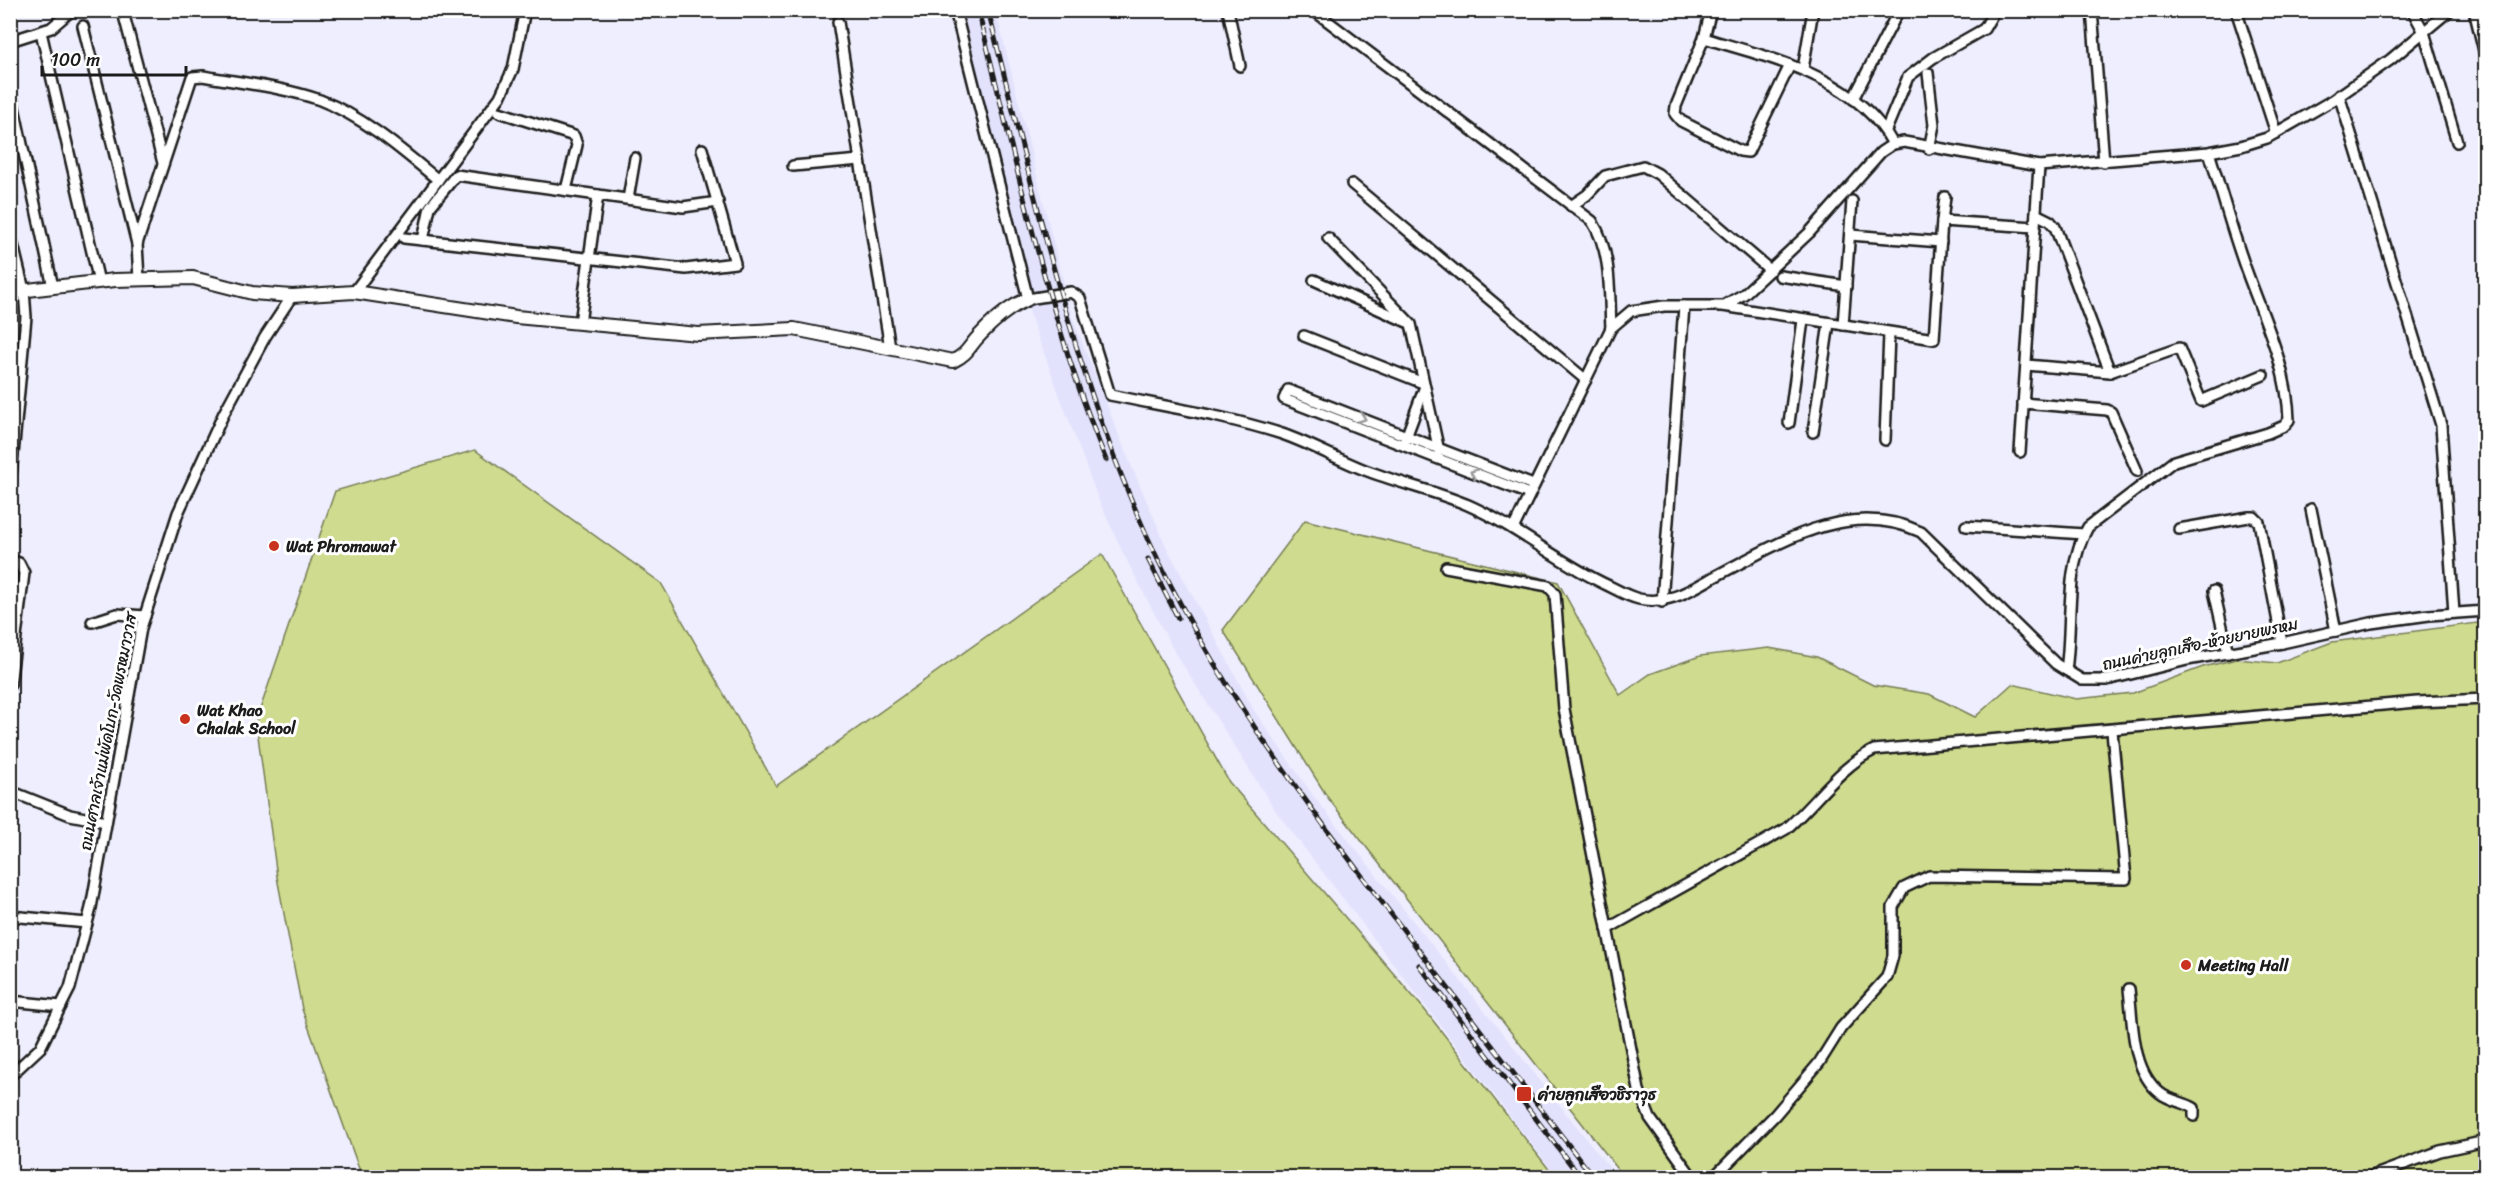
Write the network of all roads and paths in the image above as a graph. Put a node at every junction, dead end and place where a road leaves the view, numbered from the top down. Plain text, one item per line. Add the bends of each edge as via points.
1 (72, 10) edge
2 (525, 10) edge
3 (955, 10) edge
4 (1228, 10) edge
5 (1313, 10) edge
6 (1711, 10) edge
7 (1813, 10) edge
8 (1899, 10) edge
9 (1995, 10) edge
10 (2092, 10) edge
11 (2236, 10) edge
12 (2412, 10) edge
13 (2474, 10) edge
14 (2450, 11) edge
15 (123, 12) edge
16 (838, 22) dead end
17 (84, 26) dead end
18 (41, 32) junction
19 (2424, 32) junction
20 (1704, 38) junction
21 (10, 41) edge
22 (2486, 59) edge
23 (1790, 65) junction
24 (1240, 66) dead end
25 (1803, 69) junction
26 (1928, 73) dead end
27 (10, 88) edge
28 (2339, 95) junction
29 (1853, 99) junction
30 (499, 112) dead end
31 (1886, 130) junction
32 (2276, 133) junction
33 (2457, 142) dead end
34 (1893, 144) junction
35 (1929, 148) junction
36 (702, 149) dead end
37 (2209, 152) junction
38 (635, 158) dead end
39 (860, 160) junction
40 (2104, 162) junction
41 (163, 163) junction
42 (793, 166) dead end
43 (2040, 166) junction
44 (438, 180) junction
45 (1352, 184) dead end
46 (566, 190) junction
47 (598, 195) junction
48 (1945, 197) dead end
49 (628, 199) junction
50 (1852, 201) dead end
51 (718, 202) junction
52 (1571, 206) junction
53 (2036, 214) junction
54 (1942, 221) junction
55 (2035, 227) junction
56 (10, 232) edge
57 (1850, 236) junction
58 (404, 238) dead end
59 (1328, 238) dead end
60 (423, 240) junction
61 (1941, 242) junction
62 (137, 244) junction
63 (589, 259) junction
64 (1770, 270) junction
65 (1780, 276) dead end
66 (139, 279) junction
67 (1314, 280) dead end
68 (99, 282) junction
69 (1846, 286) junction
70 (53, 287) junction
71 (24, 290) junction
72 (10, 292) edge
73 (354, 292) junction
74 (292, 296) junction
75 (1028, 299) junction
76 (1684, 306) junction
77 (1723, 306) junction
78 (1803, 320) junction
79 (580, 323) junction
80 (1829, 323) junction
81 (1411, 324) junction
82 (1843, 326) junction
83 (1611, 328) junction
84 (1889, 333) junction
85 (1304, 336) dead end
86 (890, 348) junction
87 (2026, 365) junction
88 (2110, 372) junction
89 (2263, 375) dead end
90 (1586, 380) junction
91 (1424, 386) junction
92 (2023, 403) junction
93 (1339, 415) junction
94 (1789, 423) dead end
95 (1813, 432) dead end
96 (1885, 440) dead end
97 (1405, 441) junction
98 (2020, 452) dead end
99 (1438, 454) junction
100 (2137, 471) dead end
101 (10, 486) edge
102 (1531, 490) junction
103 (2311, 509) dead end
104 (1966, 525) dead end
105 (1513, 529) junction
106 (2179, 529) dead end
107 (2084, 534) junction
108 (10, 560) edge
109 (1446, 567) dead end
110 (2214, 591) dead end
111 (1662, 602) junction
112 (2486, 611) edge
113 (2454, 613) junction
114 (145, 616) junction
115 (92, 622) dead end
116 (2336, 631) junction
117 (2282, 643) junction
118 (2228, 653) junction
119 (2066, 670) junction
120 (10, 685) edge
121 (2486, 699) edge
122 (2112, 730) junction
123 (10, 791) edge
124 (106, 822) junction
125 (10, 916) edge
126 (87, 923) junction
127 (1607, 929) junction
128 (2130, 989) dead end
129 (10, 1001) edge
130 (61, 1006) junction
131 (10, 1076) edge
132 (2194, 1116) dead end
133 (2486, 1141) edge
134 (1693, 1178) edge
135 (1713, 1178) edge
136 (2367, 1178) edge

1 - 18 street
2 - 44 street via 513,69 500,97
3 - 75 street
4 - 24 street
5 - 52 street
6 - 20 street
7 - 25 street
8 - 29 street
9 - 31 street via 1984,29 1908,77
10 - 40 street
11 - 32 street
12 - 19 street
13 - 22 street
14 - 19 street
15 - 41 street
16 - 39 street
17 - 62 street
18 - 21 street
18 - 68 street
19 - 28 street
19 - 33 street
20 - 23 street
20 - 23 street via 1683,83 1675,114 1681,121 1744,152 1752,147
23 - 25 street
25 - 29 street
26 - 35 street via 1934,125
27 - 70 street
28 - 32 street
28 - 113 street via 2441,425
29 - 31 street
30 - 46 street via 576,139
31 - 34 street
32 - 37 street
34 - 35 street via 1904,142
34 - 64 street
35 - 43 street
36 - 51 street
37 - 40 street
37 - 107 street via 2272,339 2289,402 2289,420 2268,433 2174,461
38 - 49 street
39 - 42 street
39 - 86 street
40 - 43 street
41 - 44 street via 192,77 203,76 322,101 390,139
41 - 62 street
43 - 53 street
44 - 73 street
45 - 90 street
46 - 47 street
46 - 60 street via 456,175 430,207
47 - 49 street
47 - 63 street
48 - 54 street
49 - 51 street via 683,207
50 - 57 street
51 - 63 street via 735,263 686,269
52 - 64 street via 1605,176 1643,166 1658,174
52 - 83 street via 1592,221 1601,235
53 - 55 street
53 - 88 street via 2055,227
54 - 55 street
54 - 61 street
55 - 87 street
56 - 71 street
57 - 61 street
57 - 69 street
58 - 60 street
59 - 81 street
60 - 63 street
61 - 84 street via 1934,339
62 - 66 street
63 - 79 street
64 - 77 street via 1744,294
65 - 69 street
66 - 68 street
66 - 74 street via 193,278 252,293
67 - 81 street
68 - 70 street
69 - 82 street
70 - 71 street
71 - 72 street
71 - 101 street via 26,317
73 - 74 street
73 - 79 street
74 - 114 street, ถนนศาลเจ้าแม่พัดโบก-วัดพรหมาวาส via 219,423 178,513
75 - 86 street via 1014,305 979,336 967,354 953,361
75 - 105 street via 1071,292 1080,298 1110,395 1226,418 1284,435 1367,471 1469,506
76 - 77 street
76 - 83 street via 1631,311
76 - 111 street
77 - 78 street
78 - 80 street
78 - 94 street
79 - 86 street via 698,334 794,330
80 - 82 street
80 - 95 street
81 - 91 street
82 - 84 street
83 - 90 street
84 - 96 street
85 - 91 street
87 - 88 street
87 - 92 street
88 - 89 street via 2179,348 2201,401
90 - 102 street
91 - 97 street
91 - 99 street
92 - 98 street
92 - 100 street via 2111,412
93 - 93 street via 1284,399 1288,390
93 - 97 street
97 - 99 street
99 - 102 street
102 - 105 street
103 - 116 street
104 - 107 street
105 - 111 street via 1592,579 1636,599
106 - 117 street via 2248,517 2259,522
107 - 119 street via 2074,572
108 - 120 street via 22,566 24,573
109 - 127 street via 1548,586 1555,594 1564,709
110 - 118 street
111 - 119 street, ถนนค่ายลูกเสึอ-ห้วยยายพรหม via 1813,529 1850,519 1879,519 1921,532
112 - 113 street, ถนนค่ายลูกเสึอ-ห้วยยายพรหม
113 - 116 street, ถนนค่ายลูกเสึอ-ห้วยยายพรหม
114 - 115 street via 117,614
114 - 124 street, ถนนศาลเจ้าแม่พัดโบก-วัดพรหมาวาส
116 - 117 street, ถนนค่ายลูกเสึอ-ห้วยยายพรหม
117 - 118 street, ถนนค่ายลูกเสึอ-ห้วยยายพรหม
118 - 119 street, ถนนค่ายลูกเสึอ-ห้วยยายพรหม via 2107,680 2082,680
121 - 122 street
122 - 127 street via 1874,750 1848,767 1786,829
122 - 135 street via 2126,879 1929,876 1904,888 1893,907 1893,956 1887,977 1841,1028 1819,1063 1775,1115
123 - 124 street via 70,815
124 - 126 street, ถนนศาลเจ้าแม่พัดโบก-วัดพรหมาวาส
125 - 126 street
126 - 130 street, ถนนศาลเจ้าแม่พัดโบก-วัดพรหมาวาส via 70,988
127 - 134 street via 1644,1106
128 - 132 street via 2134,1036 2145,1076 2160,1094 2194,1108
129 - 130 street
130 - 131 street, ถนนศาลเจ้าแม่พัดโบก-วัดพรหมาวาส via 40,1048
133 - 136 street via 2440,1152

